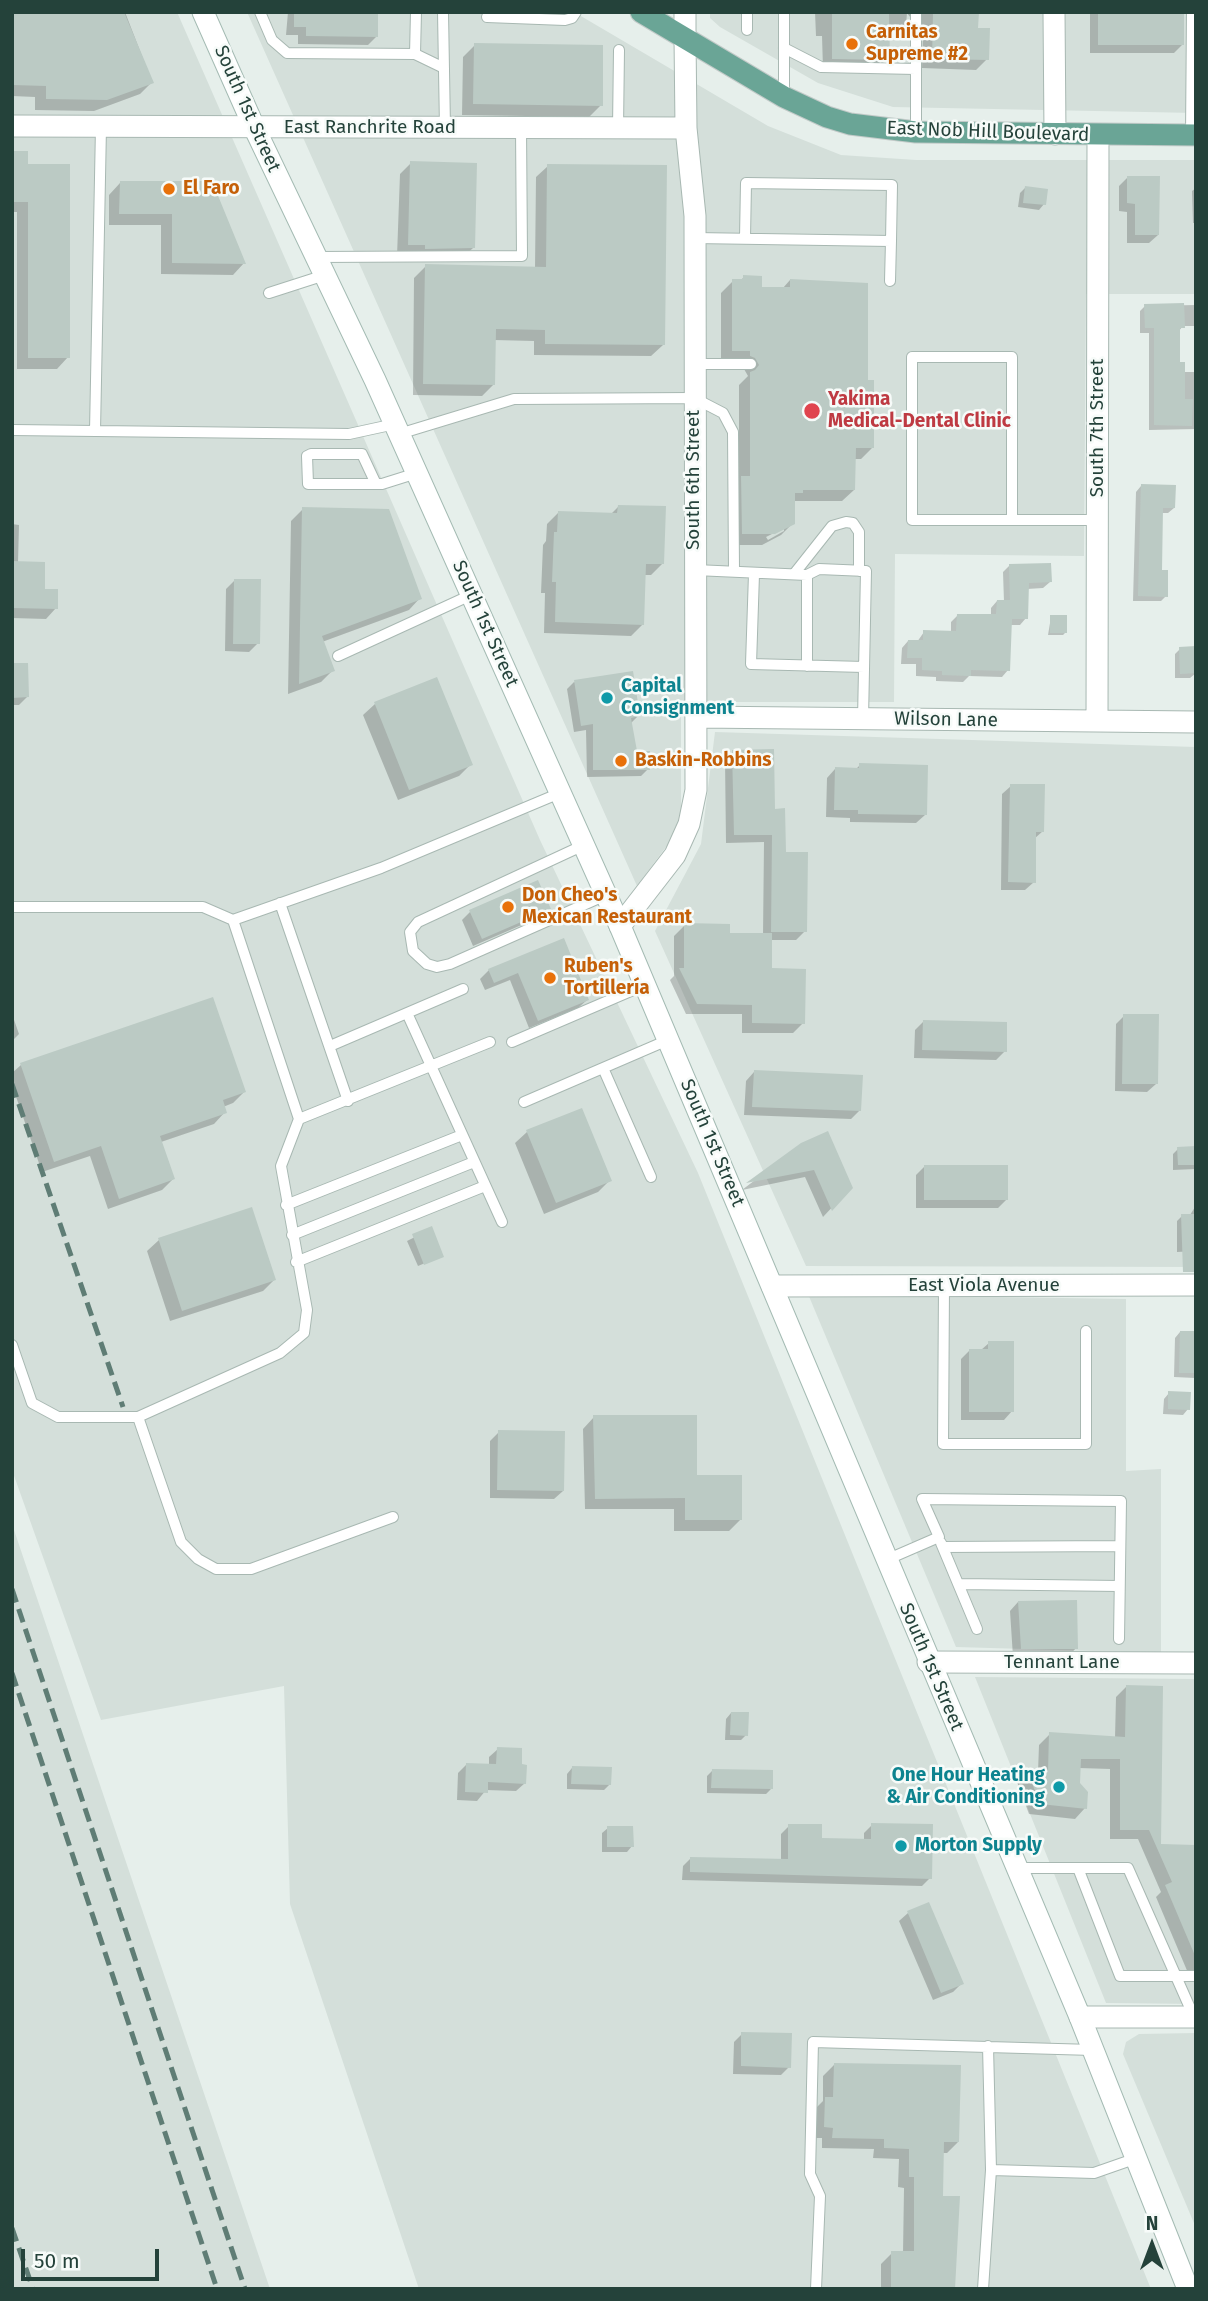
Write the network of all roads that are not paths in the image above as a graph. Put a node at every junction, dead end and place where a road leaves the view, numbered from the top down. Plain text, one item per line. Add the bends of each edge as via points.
1 (203, 12) edge
2 (260, 12) edge
3 (416, 12) edge
4 (443, 12) edge
5 (576, 12) edge
6 (641, 12) edge
7 (685, 12) edge
8 (747, 12) edge
9 (784, 12) edge
10 (916, 12) edge
11 (1054, 12) edge
12 (1192, 12) edge
13 (487, 17) dead end
14 (747, 30) dead end
15 (685, 37) junction
16 (784, 48) junction
17 (619, 50) dead end
18 (415, 54) junction
19 (444, 68) junction
20 (916, 69) junction
21 (784, 97) junction
22 (12, 126) edge
23 (101, 127) junction
24 (254, 127) junction
25 (445, 128) junction
26 (521, 128) junction
27 (618, 128) junction
28 (686, 128) junction
29 (916, 132) junction
30 (1055, 134) junction
31 (1098, 135) junction
32 (1194, 135) edge
33 (694, 238) junction
34 (745, 238) junction
35 (891, 241) junction
36 (321, 266) junction
37 (890, 281) dead end
38 (269, 293) dead end
39 (694, 364) junction
40 (751, 364) dead end
41 (694, 398) junction
42 (397, 429) junction
43 (12, 430) edge
44 (95, 432) junction
45 (417, 472) junction
46 (376, 484) junction
47 (1013, 520) junction
48 (1097, 520) junction
49 (695, 570) junction
50 (734, 570) junction
51 (859, 571) junction
52 (754, 574) junction
53 (794, 574) junction
54 (807, 575) junction
55 (471, 594) junction
56 (338, 656) dead end
57 (807, 666) junction
58 (864, 667) junction
59 (696, 717) junction
60 (863, 719) junction
61 (1097, 721) junction
62 (1196, 722) edge
63 (560, 793) junction
64 (583, 845) junction
65 (606, 895) junction
66 (280, 903) junction
67 (12, 907) edge
68 (233, 920) junction
69 (620, 926) junction
70 (645, 985) junction
71 (463, 989) dead end
72 (407, 1013) junction
73 (668, 1040) junction
74 (490, 1042) dead end
75 (512, 1042) dead end
76 (330, 1046) junction
77 (430, 1067) junction
78 (603, 1068) junction
79 (348, 1101) junction
80 (524, 1102) dead end
81 (299, 1119) junction
82 (462, 1135) junction
83 (474, 1162) junction
84 (650, 1177) dead end
85 (485, 1186) junction
86 (286, 1205) junction
87 (502, 1222) dead end
88 (292, 1235) junction
89 (296, 1262) junction
90 (1196, 1285) edge
91 (772, 1286) junction
92 (944, 1286) junction
93 (1086, 1331) dead end
94 (12, 1345) edge
95 (138, 1417) junction
96 (393, 1517) dead end
97 (941, 1542) junction
98 (1120, 1546) junction
99 (886, 1560) junction
100 (959, 1584) junction
101 (1119, 1586) junction
102 (977, 1629) dead end
103 (1119, 1639) dead end
104 (928, 1662) junction
105 (1196, 1663) edge
106 (1016, 1868) junction
107 (1078, 1868) junction
108 (1176, 1976) junction
109 (1196, 1976) edge
110 (1080, 2017) junction
111 (1195, 2017) edge
112 (988, 2046) junction
113 (1093, 2050) junction
114 (1137, 2158) junction
115 (991, 2170) junction
116 (817, 2289) edge
117 (983, 2289) edge
118 (1188, 2289) edge

1 - 24 street, South 1st Street
2 - 18 lane via 272,40 288,53
3 - 18 lane
4 - 19 lane
5 - 13 lane via 565,20
6 - 15 main road, East Nob Hill Boulevard
7 - 15 street, South 6th Street
8 - 14 lane
9 - 16 lane
10 - 20 lane
11 - 30 street
12 - 32 lane
15 - 21 main road, East Nob Hill Boulevard
15 - 28 street, South 6th Street
16 - 20 lane via 821,67
16 - 21 lane
17 - 27 lane
18 - 19 lane
19 - 25 lane
20 - 29 lane
21 - 29 main road, East Nob Hill Boulevard via 850,124
22 - 23 street, East Ranchrite Road
23 - 24 street, East Ranchrite Road
23 - 44 lane
24 - 25 street, East Ranchrite Road
24 - 36 street, South 1st Street
25 - 26 street, East Ranchrite Road
26 - 27 street, East Ranchrite Road
26 - 36 lane via 522,256
27 - 28 street, East Ranchrite Road
28 - 33 street, South 6th Street
29 - 30 main road, East Nob Hill Boulevard
30 - 31 main road, East Nob Hill Boulevard
31 - 32 main road, East Nob Hill Boulevard
31 - 48 street, South 7th Street
33 - 34 lane
33 - 39 street, South 6th Street
34 - 35 lane
34 - 35 lane via 746,183 892,185
35 - 37 lane
36 - 38 lane
36 - 42 street, South 1st Street
39 - 40 lane
39 - 41 street, South 6th Street
41 - 42 lane via 514,399
41 - 49 street, South 6th Street
41 - 50 lane via 727,417 733,432
42 - 44 lane via 349,434
42 - 45 street, South 1st Street
43 - 44 lane
45 - 46 lane
45 - 55 street, South 1st Street
46 - 46 lane via 308,484 307,456 362,454
47 - 47 lane via 912,520 912,357 1013,357
47 - 48 lane
48 - 61 street, South 7th Street
49 - 50 lane
49 - 59 street, South 6th Street
50 - 52 lane
51 - 53 lane via 859,532 857,526 846,522 832,526
51 - 54 lane via 819,569
51 - 58 lane via 866,571
52 - 53 lane
52 - 57 lane via 751,664
53 - 54 lane
54 - 57 lane
55 - 56 lane
55 - 63 street, South 1st Street
57 - 58 lane
58 - 60 lane
59 - 60 street, Wilson Lane
59 - 69 street, South 6th Street via 696,790 689,824 675,855
60 - 61 street, Wilson Lane
61 - 62 street, Wilson Lane
63 - 64 street, South 1st Street
63 - 66 lane via 381,869
64 - 65 street, South 1st Street
64 - 65 lane via 418,922 410,932 413,951 427,964 450,964
65 - 69 street, South 1st Street
66 - 68 lane
66 - 76 lane
67 - 68 lane via 202,906
68 - 81 lane
69 - 70 street, South 1st Street
70 - 73 street, South 1st Street
70 - 75 lane
71 - 72 lane
72 - 76 lane
72 - 77 lane
73 - 78 lane
73 - 91 street, South 1st Street
74 - 77 lane
76 - 79 lane
77 - 79 lane
77 - 82 lane
78 - 80 lane
78 - 84 lane
79 - 81 lane
81 - 86 lane via 281,1166
82 - 83 lane
82 - 86 lane
83 - 85 lane
83 - 88 lane
85 - 87 lane
85 - 89 lane
86 - 88 lane
88 - 89 lane
89 - 95 lane via 307,1310 304,1333 280,1353
90 - 92 street, East Viola Avenue
91 - 92 street, East Viola Avenue
91 - 99 street, South 1st Street
92 - 93 lane via 943,1444 1086,1444
94 - 95 lane via 32,1403 58,1417
95 - 96 lane via 181,1542 216,1569 251,1569
97 - 98 lane
97 - 98 lane via 922,1499 1121,1501
97 - 99 lane
97 - 100 lane
98 - 101 lane
99 - 104 street, South 1st Street
100 - 101 lane
100 - 102 lane
101 - 103 lane
104 - 105 street, Tennant Lane
104 - 106 street, South 1st Street
106 - 107 lane
106 - 110 street, South 1st Street
107 - 108 lane via 1128,1868
107 - 108 lane via 1120,1976
108 - 109 lane
108 - 111 lane
110 - 111 street
110 - 113 street, South 1st Street
112 - 113 lane
112 - 115 lane
112 - 116 lane via 813,2042 810,2174 820,2196
113 - 114 street, South 1st Street
114 - 115 lane via 1094,2173
114 - 118 street, South 1st Street
115 - 117 lane

